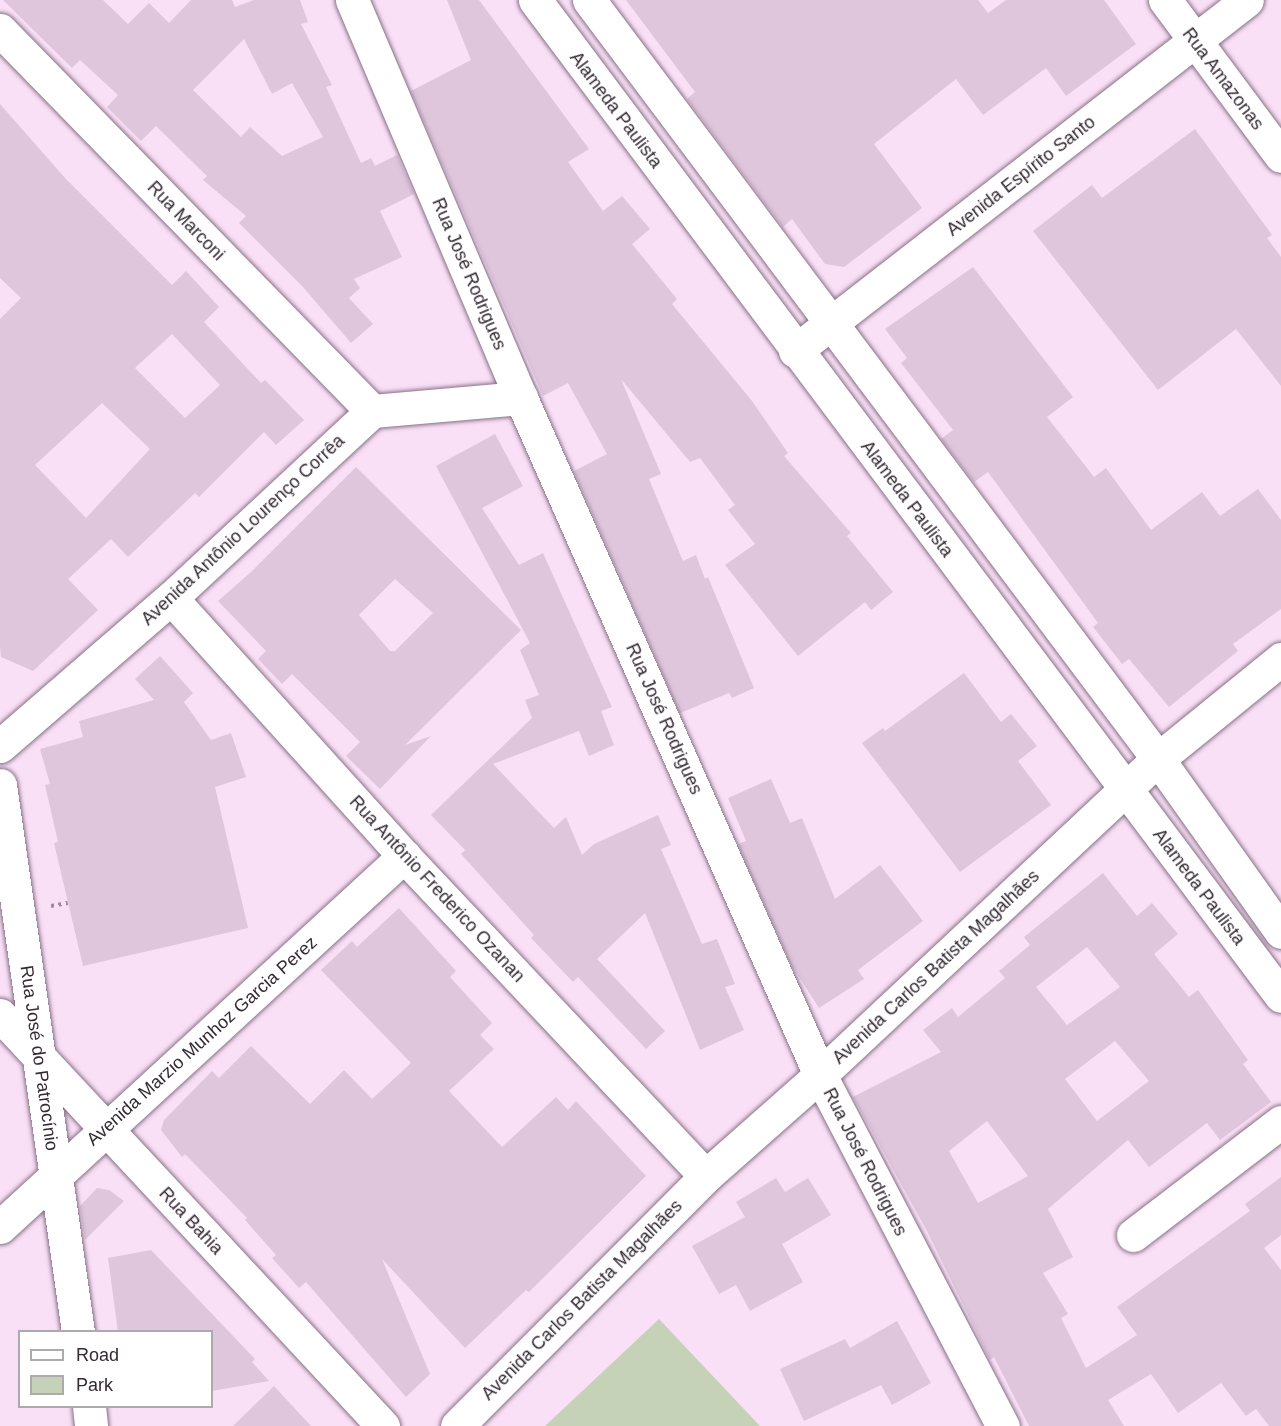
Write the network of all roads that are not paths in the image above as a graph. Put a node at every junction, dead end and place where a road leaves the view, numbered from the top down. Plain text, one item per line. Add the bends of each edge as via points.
1 (352, 0) edge
2 (535, 0) edge
3 (590, 0) edge
4 (1166, 0) edge
5 (1247, 0) edge
6 (0, 30) edge
7 (1194, 41) junction
8 (1281, 156) edge
9 (832, 323) junction
10 (795, 351) junction
11 (521, 398) junction
12 (372, 411) junction
13 (171, 598) junction
14 (1281, 659) edge
15 (0, 746) edge
16 (1158, 759) junction
17 (0, 785) edge
18 (1126, 789) junction
19 (404, 856) junction
20 (1281, 932) edge
21 (1281, 996) edge
22 (0, 1015) edge
23 (38, 1052) junction
24 (820, 1075) junction
25 (1281, 1122) edge
26 (105, 1128) junction
27 (56, 1175) junction
28 (706, 1176) junction
29 (0, 1227) edge
30 (1133, 1235) dead end
31 (78, 1330) edge
32 (89, 1408) edge
33 (91, 1426) edge
34 (383, 1426) edge
35 (457, 1426) edge
36 (1003, 1426) edge

1 - 11 street, Rua José Rodrigues
2 - 10 street, Alameda Paulista
3 - 9 street
4 - 7 street, Rua Amazonas
5 - 7 street, Avenida Espírito Santo
6 - 12 street, Rua Marconi
7 - 8 street, Rua Amazonas
7 - 9 street, Avenida Espírito Santo
9 - 10 street, Avenida Espírito Santo
9 - 16 street
10 - 18 street, Alameda Paulista
11 - 12 street
11 - 24 street, Rua José Rodrigues
12 - 13 street, Avenida Antônio Lourenço Corrêa
13 - 15 street, Avenida Antônio Lourenço Corrêa
13 - 19 street, Rua Antônio Frederico Ozanan
14 - 16 street, Avenida Carlos Batista Magalhães
16 - 18 street, Avenida Carlos Batista Magalhães
16 - 20 street
17 - 23 street, Rua José do Patrocínio
18 - 21 street, Alameda Paulista
18 - 24 street, Avenida Carlos Batista Magalhães
19 - 26 street, Avenida Marzio Munhoz Garcia Perez
19 - 28 street, Rua Antônio Frederico Ozanan
22 - 23 street, Rua Bahia
23 - 26 street, Rua Bahia
23 - 27 street, Rua José do Patrocínio
24 - 28 street, Avenida Carlos Batista Magalhães
24 - 36 street, Rua José Rodrigues
25 - 30 street
26 - 27 street, Avenida Marzio Munhoz Garcia Perez
26 - 34 street, Rua Bahia
27 - 29 street, Avenida Marzio Munhoz Garcia Perez
27 - 31 street, Rua José do Patrocínio
28 - 35 street, Avenida Carlos Batista Magalhães
32 - 33 street

